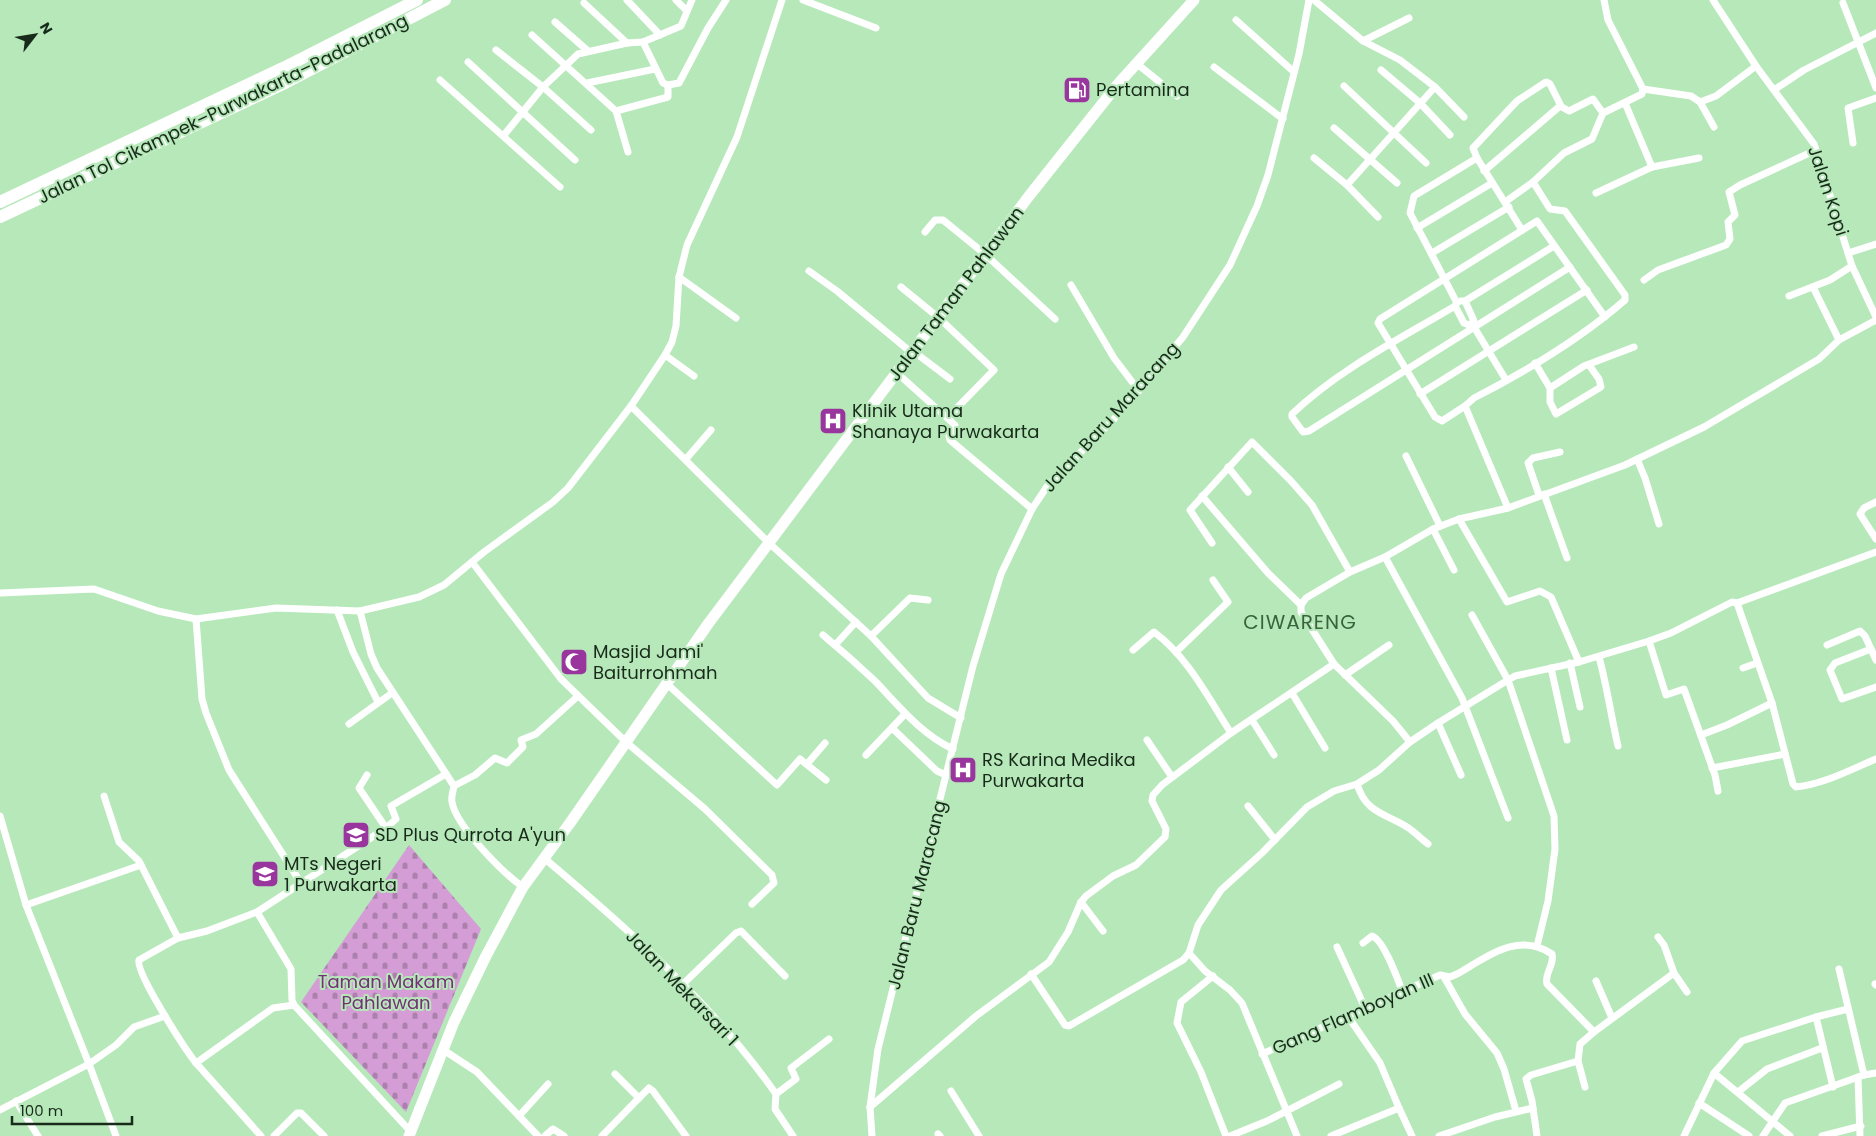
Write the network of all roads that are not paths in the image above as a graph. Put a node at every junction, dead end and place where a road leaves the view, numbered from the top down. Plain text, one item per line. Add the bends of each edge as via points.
1 (417, 0) edge
2 (445, 0) edge
3 (627, 0) edge
4 (676, 0) edge
5 (692, 0) edge
6 (726, 0) edge
7 (782, 0) edge
8 (802, 0) edge
9 (1194, 0) edge
10 (1309, 0) edge
11 (1314, 0) edge
12 (1604, 0) edge
13 (1712, 0) edge
14 (584, 3) dead end
15 (1843, 3) dead end
16 (687, 11) junction
17 (1409, 18) dead end
18 (1236, 20) dead end
19 (555, 22) dead end
20 (876, 28) dead end
21 (1876, 33) edge
22 (532, 35) dead end
23 (660, 35) junction
24 (1363, 40) junction
25 (642, 42) junction
26 (1859, 42) junction
27 (627, 43) junction
28 (496, 50) dead end
29 (588, 50) junction
30 (468, 62) dead end
31 (1136, 63) junction
32 (567, 65) junction
33 (1756, 66) junction
34 (1214, 67) dead end
35 (654, 69) junction
36 (1380, 70) dead end
37 (1294, 72) junction
38 (440, 80) dead end
39 (587, 84) junction
40 (668, 85) junction
41 (1344, 86) dead end
42 (543, 87) junction
43 (1435, 87) junction
44 (1876, 88) edge
45 (1643, 89) junction
46 (1774, 90) junction
47 (1177, 96) dead end
48 (1876, 98) edge
49 (1700, 102) junction
50 (1420, 103) junction
51 (1625, 103) junction
52 (1561, 106) junction
53 (616, 111) junction
54 (524, 112) junction
55 (1603, 113) junction
56 (1464, 117) dead end
57 (1283, 119) junction
58 (1714, 126) dead end
59 (1334, 128) dead end
60 (591, 130) dead end
61 (1394, 130) junction
62 (504, 135) junction
63 (1450, 135) dead end
64 (1853, 143) dead end
65 (1816, 150) junction
66 (628, 152) dead end
67 (1314, 158) dead end
68 (1370, 158) junction
69 (1477, 158) junction
70 (1699, 158) dead end
71 (575, 160) dead end
72 (1426, 163) dead end
73 (1652, 167) junction
74 (1484, 171) junction
75 (1533, 182) junction
76 (1397, 183) dead end
77 (1492, 183) junction
78 (1347, 185) junction
79 (560, 187) dead end
80 (1596, 193) dead end
81 (0, 202) edge
82 (1507, 204) junction
83 (0, 217) edge
84 (1378, 217) dead end
85 (1417, 228) junction
86 (1522, 230) junction
87 (925, 232) dead end
88 (1876, 244) edge
89 (1554, 246) junction
90 (1432, 253) junction
91 (1848, 253) junction
92 (986, 255) junction
93 (1852, 266) junction
94 (1570, 267) junction
95 (809, 271) dead end
96 (679, 278) junction
97 (1445, 278) junction
98 (1644, 280) dead end
99 (1071, 285) dead end
100 (902, 287) dead end
101 (1813, 287) junction
102 (1587, 290) junction
103 (1790, 296) dead end
104 (1465, 301) junction
105 (1456, 304) junction
106 (1605, 317) junction
107 (736, 318) dead end
108 (939, 318) junction
109 (1876, 318) edge
110 (1055, 319) dead end
111 (1473, 326) junction
112 (1839, 340) junction
113 (1390, 344) junction
114 (1634, 346) dead end
115 (912, 352) junction
116 (1488, 352) junction
117 (665, 355) junction
118 (1535, 363) junction
119 (1589, 365) junction
120 (1405, 369) junction
121 (897, 373) junction
122 (694, 376) dead end
123 (950, 379) dead end
124 (1506, 380) junction
125 (1550, 388) junction
126 (1139, 391) junction
127 (1420, 394) junction
128 (631, 406) junction
129 (1465, 406) junction
130 (948, 417) junction
131 (711, 430) dead end
132 (1560, 452) dead end
133 (1406, 456) dead end
134 (686, 459) junction
135 (1637, 459) junction
136 (1228, 467) junction
137 (1248, 492) dead end
138 (1542, 495) junction
139 (1202, 496) junction
140 (1876, 502) edge
141 (1508, 508) junction
142 (1032, 509) junction
143 (1459, 519) junction
144 (1659, 524) dead end
145 (1437, 527) junction
146 (1876, 539) edge
147 (770, 543) junction
148 (1212, 543) dead end
149 (1876, 552) edge
150 (1385, 557) junction
151 (1567, 558) dead end
152 (472, 562) junction
153 (1454, 570) dead end
154 (1350, 572) junction
155 (1213, 580) dead end
156 (0, 593) edge
157 (928, 600) dead end
158 (1738, 603) junction
159 (1300, 605) junction
160 (337, 610) junction
161 (360, 611) junction
162 (1472, 615) dead end
163 (196, 618) junction
164 (856, 622) junction
165 (823, 635) dead end
166 (871, 636) junction
167 (1649, 641) junction
168 (835, 645) junction
169 (1389, 645) dead end
170 (1827, 645) dead end
171 (1871, 649) junction
172 (1133, 650) dead end
173 (1176, 652) junction
174 (1599, 657) junction
175 (1876, 660) edge
176 (1579, 662) junction
177 (1757, 662) junction
178 (1570, 663) junction
179 (1334, 664) junction
180 (1551, 668) junction
181 (1743, 668) dead end
182 (1345, 675) junction
183 (1508, 680) junction
184 (666, 683) junction
185 (1876, 687) edge
186 (392, 693) junction
187 (1292, 693) junction
188 (578, 696) junction
189 (378, 702) junction
190 (1772, 703) junction
191 (1465, 707) junction
192 (1580, 707) dead end
193 (905, 714) junction
194 (961, 718) junction
195 (1252, 720) junction
196 (1438, 723) junction
197 (349, 724) dead end
198 (892, 728) junction
199 (1231, 733) junction
200 (1701, 734) junction
201 (1147, 740) dead end
202 (1567, 740) dead end
203 (626, 742) junction
204 (1410, 742) junction
205 (825, 743) dead end
206 (1618, 746) dead end
207 (1325, 748) dead end
208 (953, 749) junction
209 (1274, 754) dead end
210 (1785, 754) junction
211 (866, 756) dead end
212 (1876, 760) edge
213 (807, 764) junction
214 (1712, 768) junction
215 (446, 774) junction
216 (367, 775) dead end
217 (946, 775) junction
218 (1460, 775) dead end
219 (1172, 777) junction
220 (826, 780) dead end
221 (1357, 784) junction
222 (454, 786) junction
223 (1718, 791) dead end
224 (104, 796) dead end
225 (1248, 806) dead end
226 (0, 816) edge
227 (1508, 818) dead end
228 (386, 828) junction
229 (1275, 840) junction
230 (1428, 844) dead end
231 (544, 858) junction
232 (142, 865) junction
233 (301, 883) junction
234 (523, 887) junction
235 (1081, 902) junction
236 (752, 904) dead end
237 (26, 905) junction
238 (257, 912) junction
239 (1103, 931) dead end
240 (1658, 937) dead end
241 (178, 938) junction
242 (1363, 943) dead end
243 (1537, 946) junction
244 (1337, 947) dead end
245 (1189, 953) junction
246 (1839, 969) dead end
247 (1674, 973) junction
248 (1031, 974) junction
249 (785, 976) dead end
250 (1212, 976) junction
251 (1444, 977) junction
252 (1596, 981) dead end
253 (682, 985) junction
254 (1403, 992) junction
255 (1687, 992) dead end
256 (294, 1005) junction
257 (1365, 1008) junction
258 (1848, 1009) junction
259 (1348, 1015) junction
260 (165, 1016) junction
261 (1816, 1017) junction
262 (1612, 1018) junction
263 (1594, 1032) junction
264 (829, 1038) dead end
265 (1822, 1048) junction
266 (442, 1049) junction
267 (1262, 1054) junction
268 (1578, 1061) junction
269 (196, 1063) junction
270 (89, 1064) junction
271 (1876, 1073) edge
272 (616, 1074) dead end
273 (1714, 1074) junction
274 (1861, 1076) junction
275 (548, 1084) dead end
276 (1339, 1084) dead end
277 (1585, 1086) dead end
278 (1833, 1087) junction
279 (951, 1091) dead end
280 (1738, 1092) junction
281 (776, 1094) junction
282 (639, 1098) junction
283 (16, 1101) junction
284 (1699, 1102) junction
285 (870, 1107) junction
286 (1399, 1108) junction
287 (1534, 1108) junction
288 (0, 1110) edge
289 (1286, 1110) junction
290 (1516, 1111) junction
291 (519, 1116) junction
292 (1771, 1122) junction
293 (1861, 1126) junction
294 (410, 1134) edge
295 (1686, 1135) edge
296 (1766, 1135) edge
297 (38, 1136) edge
298 (116, 1136) edge
299 (260, 1136) edge
300 (274, 1136) edge
301 (324, 1136) edge
302 (538, 1136) edge
303 (545, 1136) edge
304 (564, 1136) edge
305 (602, 1136) edge
306 (686, 1136) edge
307 (792, 1136) edge
308 (872, 1136) edge
309 (979, 1136) edge
310 (1226, 1136) edge
311 (1230, 1136) edge
312 (1297, 1136) edge
313 (1331, 1136) edge
314 (1412, 1136) edge
315 (1439, 1136) edge
316 (1537, 1136) edge
317 (1749, 1136) edge
318 (1790, 1136) edge
319 (1822, 1136) edge
320 (1860, 1136) edge

1 - 81 highway, Jalan Tol Cikampek–Purwakarta–Padalarang via 277,71
2 - 83 highway, Jalan Tol Cikampek–Purwakarta–Padalarang via 285,83
3 - 23 street
4 - 16 street
5 - 16 street
6 - 40 street via 701,40 682,81
7 - 96 street via 740,131 690,236
8 - 20 street
9 - 31 main road, Jalan Taman Pahlawan
10 - 37 street, Jalan Baru Maracang
11 - 24 street
12 - 45 street via 1608,20
13 - 33 street, Jalan Kopi
14 - 27 street
15 - 26 street
16 - 23 street via 681,26
17 - 24 street
18 - 37 street
19 - 29 street
21 - 26 street
22 - 32 street
23 - 25 street
24 - 43 street via 1400,60
25 - 27 street
25 - 35 street
26 - 44 street
26 - 46 street via 1804,70
27 - 29 street
28 - 42 street
29 - 32 street via 578,54
30 - 54 street
31 - 47 street
31 - 92 main road, Jalan Taman Pahlawan
32 - 39 street
32 - 42 street
33 - 46 street, Jalan Kopi
33 - 49 street via 1716,96
34 - 57 street
35 - 39 street
35 - 40 street
36 - 50 street
37 - 57 street, Jalan Baru Maracang
38 - 62 street
39 - 53 street
40 - 53 street via 668,97
41 - 61 street
42 - 54 street
42 - 60 street
43 - 50 street
43 - 56 street
45 - 49 street via 1691,96
45 - 51 street via 1642,94
46 - 65 street, Jalan Kopi
48 - 64 street via 1848,108
49 - 58 street
50 - 61 street
50 - 63 street
51 - 55 street
51 - 73 street
52 - 55 street via 1569,111 1593,99
52 - 69 street via 1548,82 1523,96 1474,144
52 - 74 street
53 - 66 street
54 - 62 street
54 - 71 street
55 - 75 street via 1592,139 1559,157
57 - 126 street, Jalan Baru Maracang via 1257,206 1230,265 1183,337
59 - 68 street
61 - 68 street
61 - 72 street
62 - 79 street
65 - 91 street, Jalan Kopi
65 - 98 street via 1729,192 1735,214 1728,222 1730,239 1726,244 1658,270
67 - 78 street
68 - 76 street
68 - 78 street
69 - 74 street
69 - 85 street via 1414,196 1410,213
70 - 73 street
73 - 80 street
74 - 77 street
75 - 82 street
75 - 106 street via 1550,209 1565,211 1625,295 1625,300
77 - 82 street
77 - 85 street
78 - 84 street
82 - 86 street
82 - 90 street
85 - 90 street
86 - 89 street via 1538,221
86 - 97 street
87 - 92 street via 935,220 943,220
88 - 91 street
89 - 94 street
89 - 104 street
90 - 97 street
91 - 93 street, Jalan Kopi
92 - 108 main road, Jalan Taman Pahlawan
92 - 110 street
93 - 101 street
93 - 109 street, Jalan Kopi
94 - 102 street
94 - 111 street
95 - 115 street
96 - 107 street
96 - 117 street via 676,326
97 - 105 street
97 - 113 street via 1380,319 1378,324
99 - 126 street via 1114,358
100 - 108 street
101 - 103 street
101 - 112 street
102 - 106 street
102 - 116 street
104 - 105 street
104 - 111 street via 1473,316
105 - 111 street via 1464,323
105 - 113 street
106 - 118 street
108 - 115 main road, Jalan Taman Pahlawan
108 - 130 street via 994,370
109 - 112 street
111 - 116 street
111 - 120 street
112 - 135 street via 1819,359 1758,397
113 - 120 street
113 - 120 street via 1316,393 1292,417 1306,432
114 - 119 street
115 - 121 main road, Jalan Taman Pahlawan
115 - 123 street
116 - 124 street
116 - 127 street
117 - 122 street
117 - 128 street
118 - 124 street
118 - 125 street
119 - 125 street
119 - 125 street via 1601,387 1558,414 1550,402
120 - 127 street
121 - 130 street
121 - 147 main road, Jalan Taman Pahlawan
124 - 129 street
126 - 142 street, Jalan Baru Maracang via 1048,485
127 - 129 street via 1438,421
128 - 134 street
128 - 152 street via 568,488
129 - 141 street
130 - 142 street via 956,426 950,440
131 - 134 street
132 - 138 street via 1533,458 1528,463
133 - 145 street
134 - 147 street
135 - 138 street
135 - 144 street
136 - 137 street
136 - 139 street
136 - 154 street via 1250,443 1257,446 1312,505
138 - 141 street
138 - 151 street
139 - 148 street via 1190,511
139 - 159 street
140 - 146 street via 1860,514
141 - 143 street
142 - 194 street, Jalan Baru Maracang via 994,594
143 - 145 street
143 - 176 street via 1507,602 1540,591 1551,597
145 - 150 street
145 - 153 street
147 - 164 street
147 - 184 main road, Jalan Taman Pahlawan
149 - 158 street
150 - 154 street
150 - 191 street
152 - 161 street via 444,586 430,593
152 - 188 street via 546,661
154 - 159 street via 1306,598
155 - 173 street via 1228,602
156 - 163 street via 94,589 158,611
157 - 166 street via 910,598
158 - 167 street via 1732,602 1671,634
158 - 177 street
159 - 179 street via 1301,612
160 - 161 street
160 - 163 street via 276,608
160 - 189 street
161 - 186 street via 371,654
162 - 183 street
163 - 233 street via 202,699 206,713 230,770
164 - 166 street
164 - 168 street
165 - 168 street
166 - 194 street via 928,698
167 - 174 street
167 - 200 street via 1666,695 1684,689
168 - 193 street
169 - 182 street
170 - 171 street via 1860,631
171 - 175 street
171 - 185 street via 1835,663 1830,670 1842,699
172 - 173 street via 1154,632
173 - 199 street
174 - 176 street
174 - 206 street
176 - 178 street
177 - 181 street
177 - 190 street
178 - 180 street
178 - 192 street
179 - 182 street
179 - 187 street
180 - 183 street
180 - 202 street
182 - 204 street via 1393,720
183 - 191 street
183 - 243 street via 1555,822 1548,901
184 - 203 main road, Jalan Taman Pahlawan
184 - 213 street via 777,785 798,760
186 - 189 street
186 - 215 street
187 - 195 street
187 - 207 street
188 - 203 street
188 - 222 street via 536,734 521,740 524,747 507,762 495,758 475,776
189 - 197 street
190 - 200 street
190 - 210 street
191 - 196 street
191 - 227 street
193 - 198 street
193 - 208 street
194 - 208 street, Jalan Baru Maracang
195 - 199 street
195 - 209 street
196 - 204 street
196 - 218 street
198 - 211 street
198 - 217 street via 937,771
199 - 219 street
200 - 214 street
201 - 219 street
203 - 231 main road, Jalan Taman Pahlawan
203 - 236 street via 705,809 772,875 774,883
204 - 221 street via 1379,770
205 - 213 street
208 - 217 street, Jalan Baru Maracang
210 - 212 street via 1796,786 1831,778
210 - 214 street
213 - 220 street
214 - 223 street
215 - 222 street
215 - 228 street via 391,806 396,819
216 - 228 street via 359,788
217 - 285 street, Jalan Baru Maracang via 878,1049
219 - 235 street via 1153,795 1152,801 1166,829 1165,837 1136,865 1096,887
221 - 229 street via 1334,791 1307,807
221 - 230 street via 1361,798 1373,810 1410,829
222 - 234 street via 452,802 460,820 503,872
224 - 232 street via 119,842
225 - 229 street
226 - 237 street
228 - 233 street
229 - 245 street via 1221,890 1198,925
231 - 234 main road, Jalan Taman Pahlawan
231 - 253 street, Jalan Mekarsari 1 via 611,914
232 - 237 street
232 - 241 street
233 - 238 street
234 - 266 main road, Jalan Taman Pahlawan
235 - 239 street
235 - 248 street via 1068,932 1049,962
237 - 270 street
238 - 241 street
238 - 256 street via 291,969
240 - 247 street
241 - 260 street via 138,962
242 - 254 street via 1372,936 1377,938
243 - 251 street, Gang Flamboyan III via 1502,947 1457,974
243 - 263 street via 1552,954 1554,959 1546,976 1547,984
244 - 257 street
245 - 248 street via 1177,965 1069,1026 1064,1025
245 - 250 street
246 - 258 street
247 - 255 street
247 - 262 street
248 - 285 street via 976,1016
249 - 253 street via 741,931
250 - 267 street via 1242,1003
250 - 310 street via 1181,1002 1177,1024 1201,1072
251 - 254 street, Gang Flamboyan III via 1440,975
251 - 290 street via 1465,1014 1497,1053
252 - 262 street
253 - 281 street, Jalan Mekarsari 1
254 - 257 street, Gang Flamboyan III
256 - 269 street via 273,1008
256 - 294 street
257 - 259 street, Gang Flamboyan III
258 - 261 street
258 - 274 street
259 - 267 street, Gang Flamboyan III
259 - 286 street via 1380,1063
260 - 269 street
260 - 270 street via 134,1027
261 - 265 street
261 - 273 street via 1742,1041
262 - 263 street
263 - 268 street via 1580,1044
264 - 281 street via 791,1068 796,1080
265 - 278 street
265 - 280 street via 1767,1069
266 - 291 street via 477,1072
266 - 294 main road, Jalan Taman Pahlawan
267 - 289 street
268 - 277 street
268 - 287 street via 1528,1076 1526,1081
269 - 299 street
270 - 283 street
270 - 298 street
271 - 274 street
272 - 282 street
273 - 280 street
273 - 284 street
274 - 278 street
274 - 293 street
275 - 291 street
276 - 289 street
278 - 292 street via 1785,1103
279 - 309 street
280 - 292 street
281 - 307 street, Jalan Mekarsari 1 via 775,1110
282 - 305 street
282 - 306 street via 650,1088
283 - 288 street
283 - 297 street
284 - 295 street
284 - 317 street
285 - 308 street, Jalan Baru Maracang
286 - 313 street
286 - 314 street
287 - 290 street
287 - 316 street
289 - 311 street
289 - 312 street
290 - 315 street
291 - 302 street
292 - 296 street
292 - 318 street
293 - 319 street
293 - 320 street
300 - 301 street via 297,1113 301,1113
303 - 304 street via 553,1129

